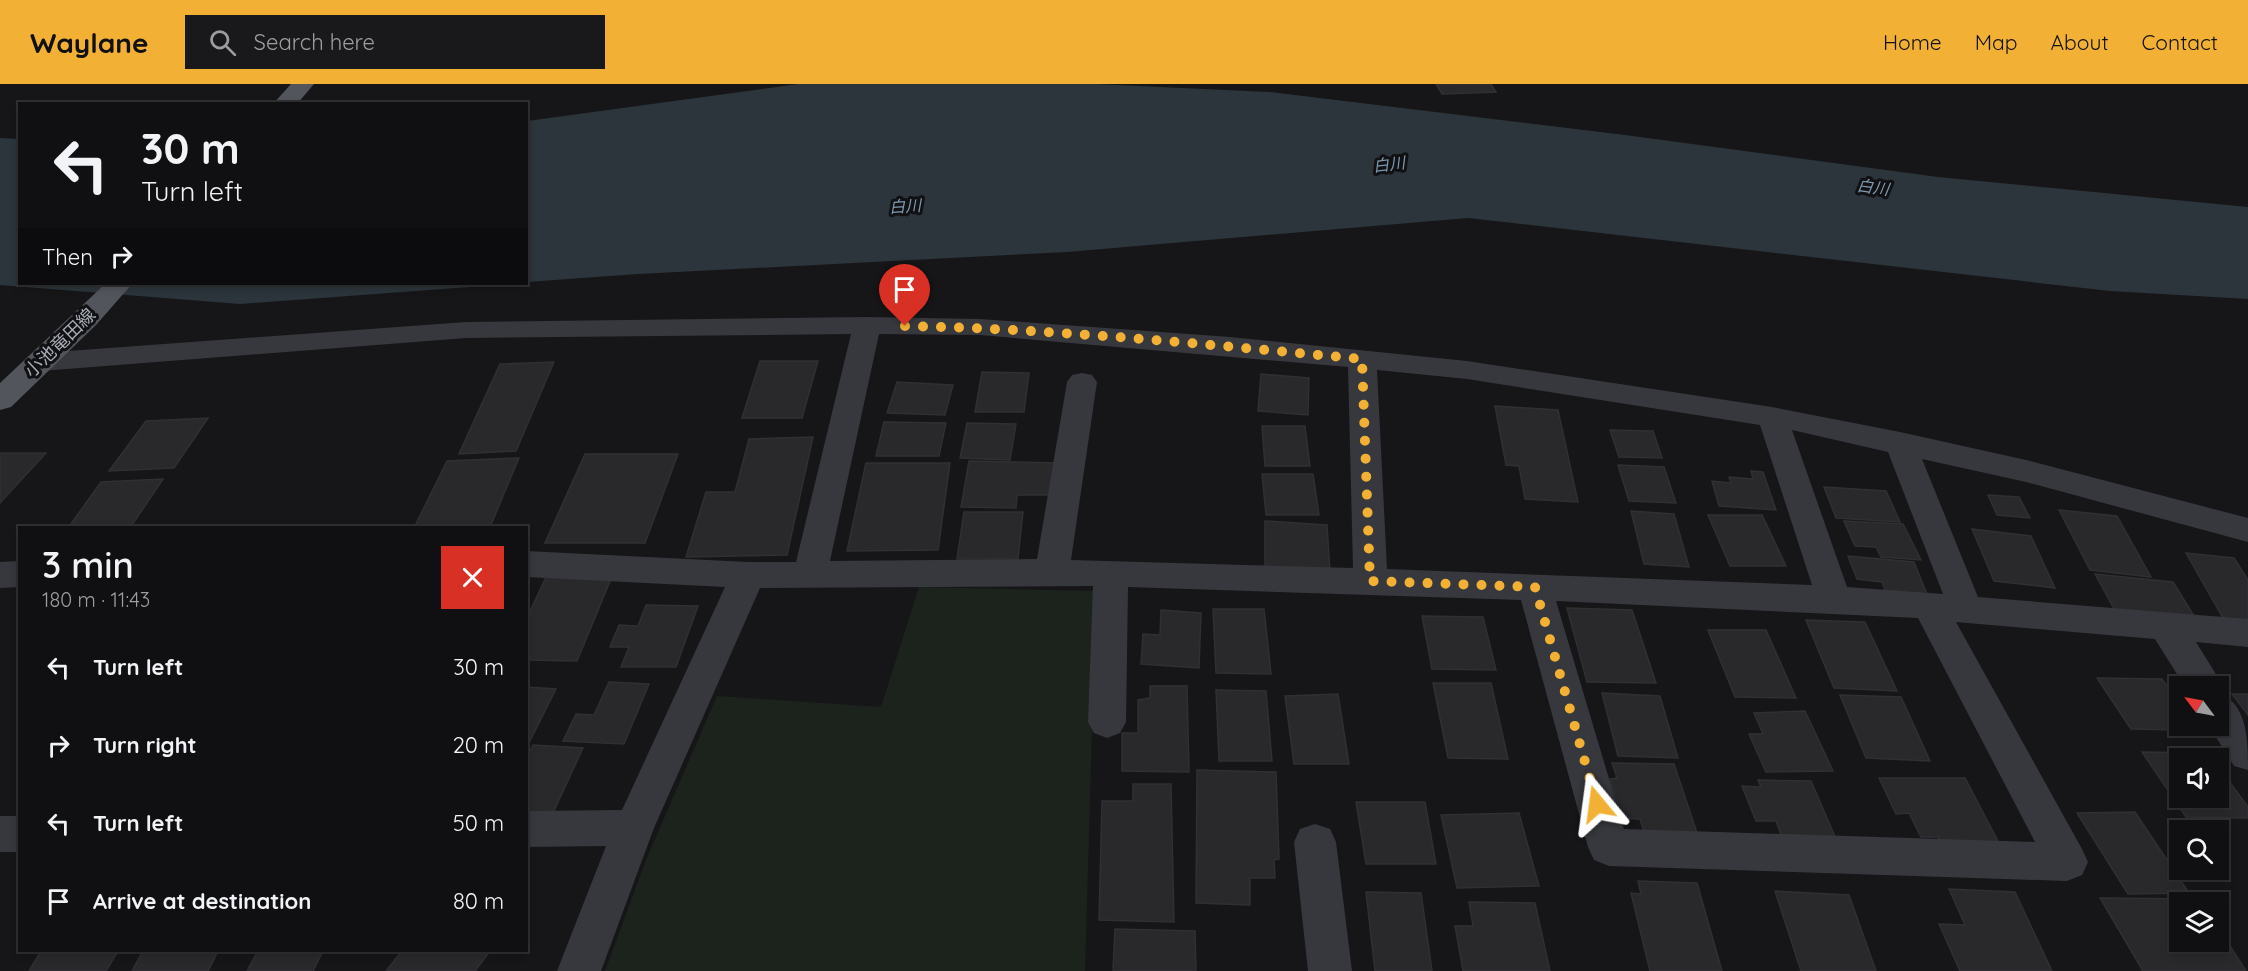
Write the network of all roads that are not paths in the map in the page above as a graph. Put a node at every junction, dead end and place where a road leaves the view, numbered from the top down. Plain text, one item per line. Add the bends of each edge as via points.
1 (303, 84) edge
2 (286, 102) edge
3 (117, 285) edge
4 (867, 325) junction
5 (1362, 359) junction
6 (41, 362) junction
7 (1082, 382) dead end
8 (0, 400) edge
9 (1772, 417) junction
10 (1900, 442) junction
11 (2248, 530) edge
12 (528, 564) edge
13 (1052, 572) junction
14 (0, 574) edge
15 (18, 574) edge
16 (1111, 574) junction
17 (748, 575) junction
18 (810, 575) junction
19 (1370, 581) junction
20 (1535, 587) junction
21 (1834, 599) junction
22 (1948, 607) junction
23 (2166, 626) junction
24 (2248, 633) edge
25 (2198, 676) edge
26 (1107, 722) dead end
27 (2229, 725) edge
28 (2248, 754) edge
29 (633, 828) junction
30 (528, 829) edge
31 (0, 834) edge
32 (18, 834) edge
33 (1314, 842) dead end
34 (579, 971) edge
35 (1329, 971) edge

1 - 2 main road
3 - 6 main road, 小池竜田線
4 - 5 street via 980,327
4 - 6 street via 466,330
4 - 18 street
5 - 9 street via 1572,384
5 - 19 street
6 - 8 main road, 小池竜田線
7 - 13 street
9 - 10 street
9 - 21 street
10 - 11 street
10 - 22 street
12 - 17 street
13 - 16 street
13 - 18 street
14 - 15 street
16 - 19 street
16 - 26 street
17 - 18 street
17 - 29 street
19 - 20 street
20 - 21 street
20 - 22 street via 1609,847 2067,862
21 - 22 street
22 - 23 street
23 - 24 street
23 - 25 street
27 - 28 street
29 - 30 street
29 - 34 street
31 - 32 street
33 - 35 street

